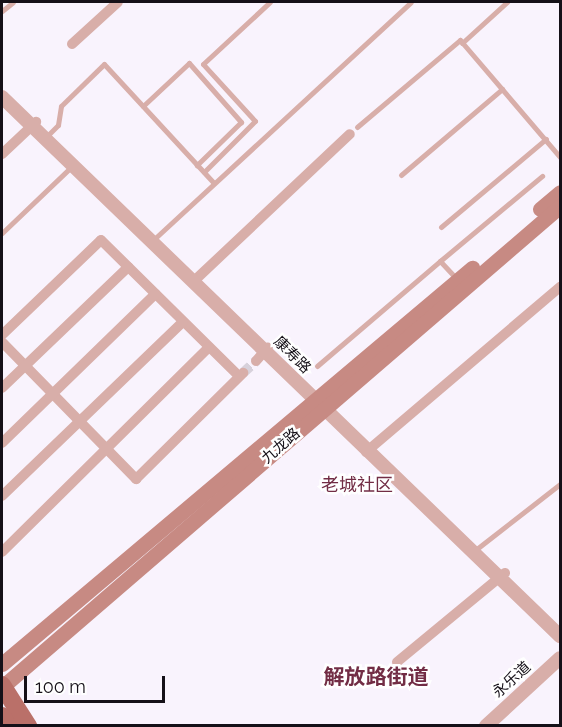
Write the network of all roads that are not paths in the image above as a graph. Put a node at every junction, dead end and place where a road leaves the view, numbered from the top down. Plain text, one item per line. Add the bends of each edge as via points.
1 (13, 2) edge
2 (118, 2) edge
3 (270, 2) edge
4 (411, 2) edge
5 (507, 2) edge
6 (2, 12) edge
7 (462, 43) junction
8 (72, 44) dead end
9 (502, 88) junction
10 (2, 89) edge
11 (2, 97) edge
12 (143, 106) junction
13 (34, 124) junction
14 (354, 131) joint
15 (47, 136) junction
16 (546, 139) junction
17 (2, 154) edge
18 (561, 157) edge
19 (75, 163) junction
20 (197, 165) junction
21 (204, 172) junction
22 (401, 175) dead end
23 (542, 176) dead end
24 (214, 183) junction
25 (561, 192) edge
26 (561, 206) edge
27 (441, 227) dead end
28 (2, 233) edge
29 (154, 239) junction
30 (440, 261) junction
31 (128, 267) junction
32 (196, 279) junction
33 (458, 280) junction
34 (561, 287) edge
35 (155, 294) junction
36 (183, 321) junction
37 (2, 335) edge
38 (2, 342) edge
39 (209, 347) junction
40 (24, 366) junction
41 (317, 366) dead end
42 (2, 388) edge
43 (53, 395) junction
44 (319, 402) junction
45 (79, 422) junction
46 (2, 443) edge
47 (368, 450) junction
48 (108, 451) junction
49 (561, 484) edge
50 (2, 496) edge
51 (476, 549) junction
52 (2, 552) edge
53 (503, 575) junction
54 (561, 628) edge
55 (561, 636) edge
56 (561, 658) edge
57 (397, 662) dead end
58 (2, 664) edge
59 (561, 666) edge
60 (2, 686) edge
61 (2, 716) edge
62 (8, 726) edge
63 (28, 726) edge
64 (486, 726) edge
65 (494, 726) edge

1 - 6 lane
2 - 8 street
3 - 21 lane via 203,64 255,121
4 - 24 lane
5 - 7 lane
7 - 9 lane
7 - 14 lane
9 - 16 lane
9 - 22 lane
10 - 13 street, 康寿路
11 - 13 street, 康寿路
12 - 15 lane via 104,64 61,106 58,125
12 - 20 lane
12 - 20 lane via 189,63 241,122
13 - 15 street, 康寿路
13 - 17 street
14 - 32 street
15 - 19 street, 康寿路
16 - 18 lane
16 - 27 lane
19 - 28 lane
19 - 29 street, 康寿路
20 - 21 lane
21 - 24 lane
23 - 30 lane
24 - 29 lane
25 - 33 main road, 九龙路
26 - 44 main road, 九龙路
29 - 32 street, 康寿路
30 - 33 lane
30 - 41 lane
31 - 35 street
31 - 37 street via 101,240
31 - 40 street
32 - 44 street, 康寿路 via 263,353
33 - 44 main road, 九龙路
34 - 47 street
35 - 36 street
35 - 43 street
36 - 39 street
36 - 45 street
38 - 40 street
39 - 48 street
39 - 48 street via 241,374 136,479
40 - 42 street
40 - 43 street
43 - 45 street
43 - 46 street
44 - 47 street, 康寿路
44 - 58 main road, 九龙路
44 - 60 main road, 九龙路
45 - 48 street
45 - 50 street
47 - 51 street, 康寿路
48 - 52 street
49 - 51 lane
51 - 53 street, 康寿路
53 - 54 street, 康寿路
53 - 55 street, 康寿路
53 - 57 street
56 - 64 street, 永乐道
59 - 65 street, 永乐道
60 - 63 main road
61 - 62 main road

